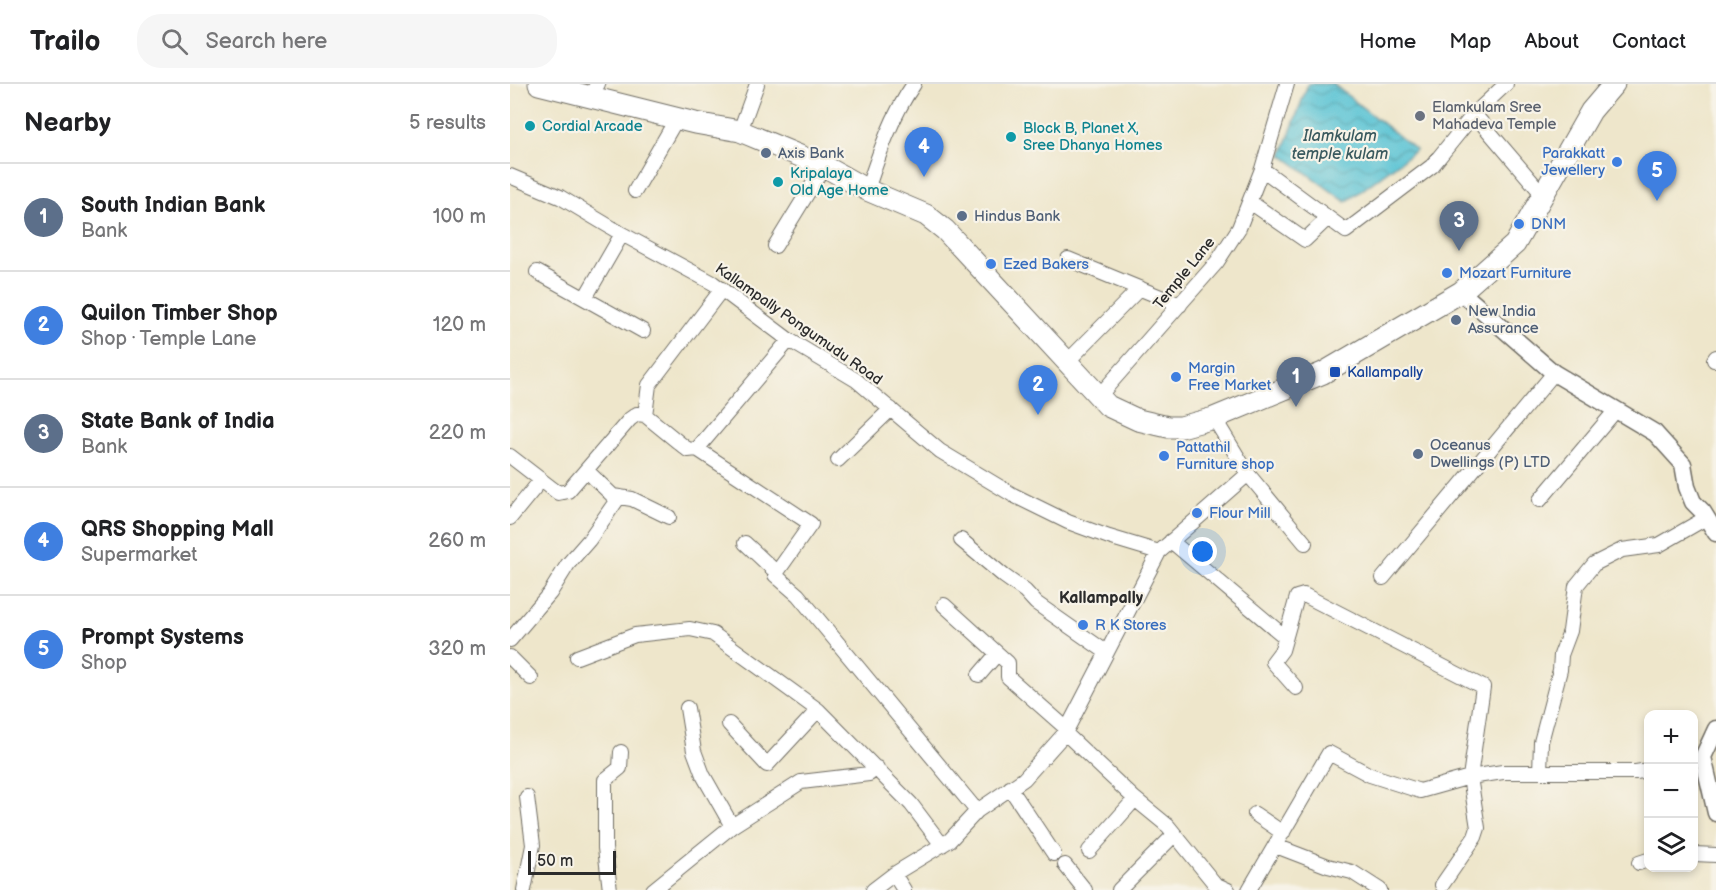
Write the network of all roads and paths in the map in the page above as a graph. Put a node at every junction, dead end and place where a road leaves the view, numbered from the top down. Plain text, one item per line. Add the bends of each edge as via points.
1 (539, 84) edge
2 (757, 84) edge
3 (914, 84) edge
4 (1287, 84) edge
5 (1614, 84) edge
6 (1498, 87) edge
7 (593, 90) edge
8 (1474, 114) junction
9 (677, 118) junction
10 (740, 131) junction
11 (824, 166) junction
12 (1262, 170) junction
13 (510, 176) edge
14 (867, 190) junction
15 (635, 191) dead end
16 (1544, 196) junction
17 (1250, 202) junction
18 (1328, 218) junction
19 (622, 234) junction
20 (775, 246) dead end
21 (1068, 259) dead end
22 (537, 272) dead end
23 (1140, 288) junction
24 (722, 290) junction
25 (1461, 291) junction
26 (585, 298) junction
27 (1180, 305) junction
28 (643, 331) dead end
29 (789, 340) junction
30 (1067, 362) junction
31 (1554, 373) junction
32 (1099, 396) junction
33 (891, 409) junction
34 (1616, 410) junction
35 (645, 415) junction
36 (1214, 417) junction
37 (697, 449) junction
38 (510, 456) edge
39 (838, 460) dead end
40 (586, 470) junction
41 (1248, 474) junction
42 (542, 480) junction
43 (619, 497) junction
44 (1540, 500) dead end
45 (669, 517) dead end
46 (510, 518) edge
47 (1707, 518) junction
48 (1716, 533) edge
49 (961, 540) dead end
50 (1171, 541) junction
51 (745, 543) dead end
52 (1305, 543) dead end
53 (1159, 552) junction
54 (777, 573) junction
55 (1383, 578) dead end
56 (944, 605) dead end
57 (1285, 637) junction
58 (510, 640) edge
59 (1106, 652) junction
60 (997, 654) junction
61 (510, 657) edge
62 (577, 657) dead end
63 (979, 675) dead end
64 (531, 678) dead end
65 (1296, 688) dead end
66 (687, 708) dead end
67 (818, 710) junction
68 (729, 724) dead end
69 (1716, 729) edge
70 (1066, 731) junction
71 (621, 752) dead end
72 (1698, 758) edge
73 (877, 768) junction
74 (1644, 771) edge
75 (1540, 772) junction
76 (1470, 777) junction
77 (1010, 788) junction
78 (527, 797) dead end
79 (1135, 799) junction
80 (976, 811) junction
81 (1716, 813) edge
82 (1255, 814) dead end
83 (732, 826) junction
84 (1174, 835) junction
85 (1279, 839) junction
86 (942, 845) junction
87 (1089, 851) dead end
88 (1054, 854) dead end
89 (1698, 854) edge
90 (1716, 855) edge
91 (1065, 865) dead end
92 (894, 874) junction
93 (1442, 885) dead end
94 (524, 890) edge
95 (610, 890) edge
96 (653, 890) edge
97 (873, 890) edge
98 (904, 890) edge
99 (1085, 890) edge
100 (1119, 890) edge
101 (1228, 890) edge
102 (1249, 890) edge
103 (1380, 890) edge

1 - 7 main road
2 - 10 street
3 - 14 street via 880,151
4 - 12 street, Temple Lane
5 - 16 main road via 1591,111
6 - 8 street
7 - 9 main road
8 - 16 street
8 - 18 street via 1432,166 1346,231
9 - 10 main road
9 - 15 street
10 - 11 main road
11 - 14 main road
11 - 20 street
12 - 17 street, Temple Lane
12 - 18 street
13 - 19 street, Kallampally Pongumudu Road via 560,197
14 - 30 main road via 927,215 945,230
16 - 25 main road via 1515,244
17 - 18 street via 1305,240
17 - 27 street, Temple Lane via 1217,262
19 - 24 street, Kallampally Pongumudu Road
19 - 26 street
21 - 23 street
22 - 26 street
23 - 27 street
23 - 30 street
24 - 29 street, Kallampally Pongumudu Road
24 - 35 street via 649,385
25 - 31 street
25 - 36 main road via 1323,373
26 - 28 street
27 - 32 street, Temple Lane
29 - 33 street, Kallampally Pongumudu Road via 856,380
29 - 37 street
30 - 32 main road
31 - 34 street
31 - 55 street
32 - 36 main road via 1108,406 1138,420 1168,427
33 - 39 street
33 - 53 street, Kallampally Pongumudu Road via 940,451 1013,495 1068,522
34 - 44 street
34 - 47 street via 1655,433 1683,464 1693,502
35 - 37 street via 688,450
35 - 40 street via 637,414 630,419
36 - 41 street
37 - 54 street via 811,524
38 - 42 street
40 - 42 street via 568,491 558,493
40 - 43 street via 613,496
41 - 50 street
41 - 52 street
42 - 46 street
43 - 45 street
43 - 58 street via 550,593
47 - 48 street
47 - 75 street via 1659,545 1622,550 1594,564 1576,586 1570,631 1540,742
49 - 59 street via 1036,603
50 - 53 street
50 - 57 street
51 - 54 street
53 - 59 street
54 - 80 street
56 - 60 street
57 - 65 street via 1273,662
57 - 76 street via 1297,597 1304,595 1483,687
59 - 70 street
60 - 63 street
60 - 70 street via 1008,663 1008,677
61 - 64 street
62 - 67 street via 635,635 690,629 713,634
66 - 83 street via 694,751 703,775
67 - 68 street via 767,765
67 - 73 street
69 - 72 street
70 - 77 street via 1024,779
70 - 79 street
71 - 95 street via 620,768 605,780 605,848
72 - 81 street
73 - 83 street via 869,774 801,782
73 - 86 street
74 - 75 street
75 - 76 street
76 - 85 street via 1420,791 1370,775 1329,753
76 - 93 street via 1479,828
77 - 80 street
77 - 88 street
78 - 94 street via 533,845
79 - 84 street
79 - 87 street
80 - 86 street
82 - 85 street
83 - 96 street
84 - 100 street
84 - 101 street via 1215,884
85 - 102 street
85 - 103 street via 1328,866 1352,872
86 - 92 street
89 - 90 street
91 - 99 street
92 - 97 street
92 - 98 street

